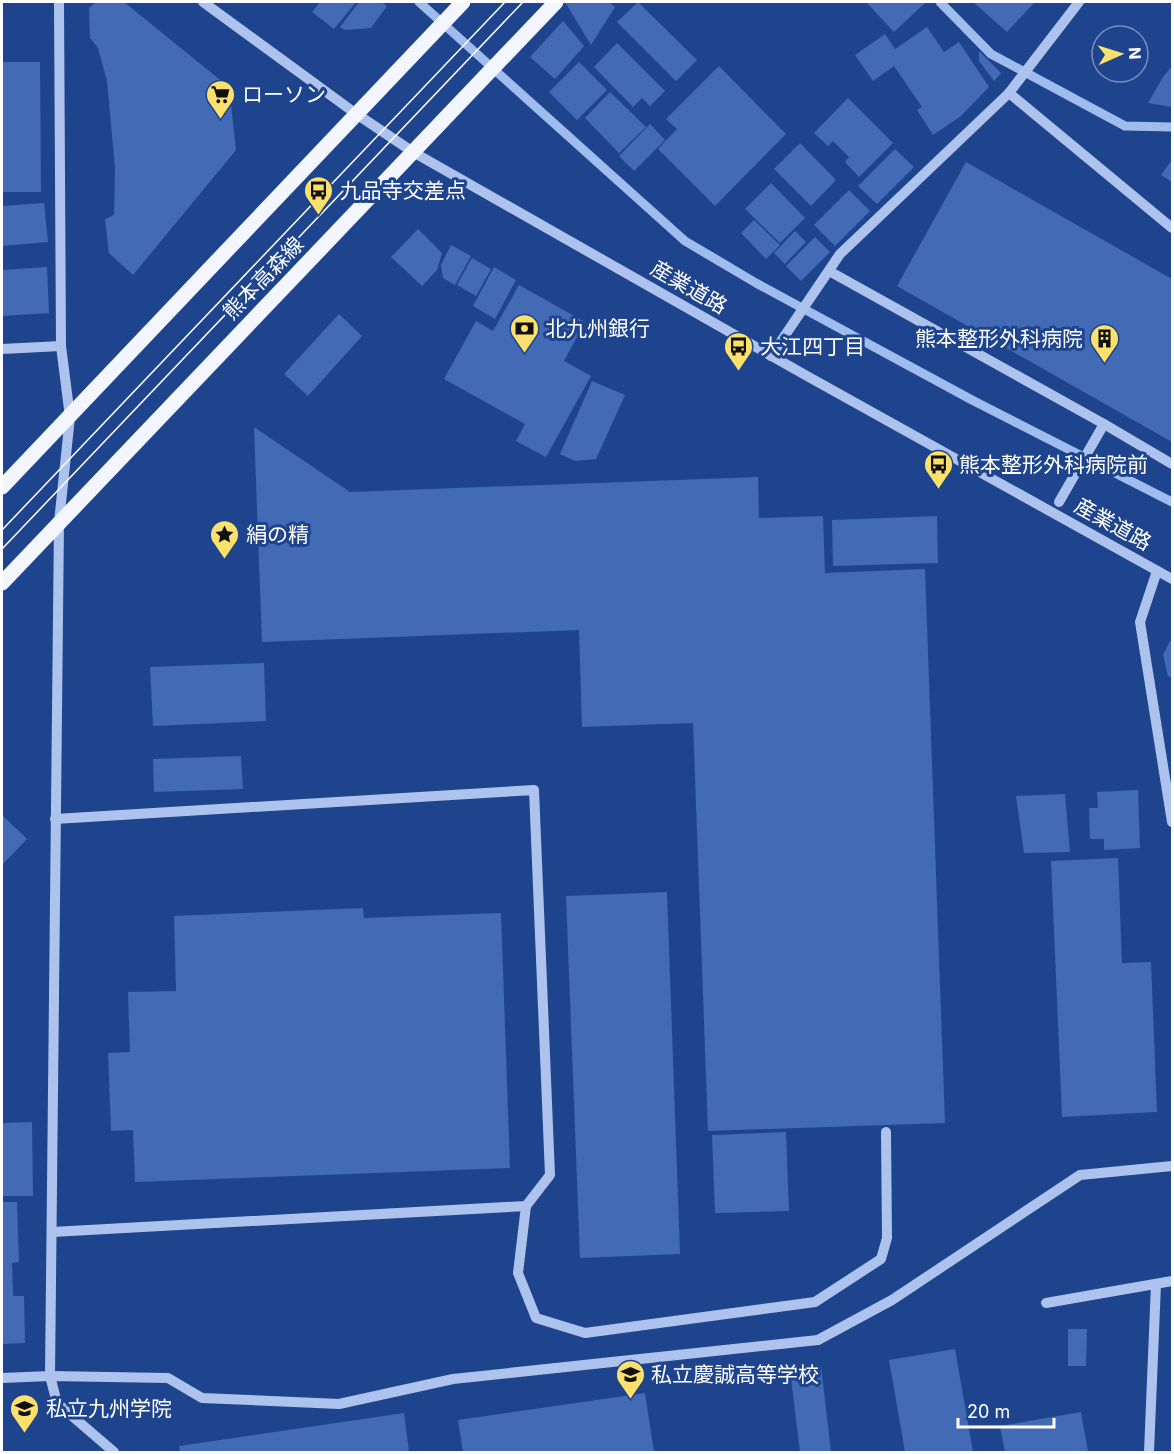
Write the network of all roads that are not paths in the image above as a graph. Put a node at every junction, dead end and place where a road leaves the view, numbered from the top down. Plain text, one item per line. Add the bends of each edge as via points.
1 (60, 2) edge
2 (203, 2) edge
3 (463, 2) edge
4 (556, 2) edge
5 (1079, 2) edge
6 (1011, 91) junction
7 (355, 113) junction
8 (413, 152) junction
9 (1173, 228) edge
10 (829, 271) junction
11 (61, 346) junction
12 (2, 349) edge
13 (771, 356) junction
14 (70, 417) junction
15 (1104, 424) junction
16 (1173, 464) edge
17 (2, 488) edge
18 (1059, 502) dead end
19 (59, 522) junction
20 (1157, 571) junction
21 (1173, 579) edge
22 (2, 583) edge
23 (55, 819) junction
24 (1173, 822) edge
25 (886, 1132) dead end
26 (1173, 1166) edge
27 (526, 1206) junction
28 (52, 1233) junction
29 (1173, 1281) edge
30 (1156, 1284) junction
31 (1046, 1303) dead end
32 (50, 1376) junction
33 (2, 1378) edge
34 (114, 1452) edge
35 (1149, 1452) edge

1 - 11 street
2 - 7 street, 産業道路
3 - 7 main road
4 - 8 main road, 熊本高森線
5 - 6 street
6 - 9 street
6 - 10 street via 840,254
7 - 8 street, 産業道路
7 - 14 main road
8 - 13 street, 産業道路
8 - 19 main road, 熊本高森線
10 - 13 street
10 - 15 street
11 - 12 street
11 - 14 street
13 - 20 street, 産業道路
14 - 17 main road
14 - 19 street
15 - 16 street
15 - 18 street
19 - 22 main road, 熊本高森線
19 - 23 street
20 - 21 street, 産業道路
20 - 24 street via 1140,622
23 - 27 street via 534,790 550,1175
23 - 28 street
25 - 27 street via 887,1238 881,1259 815,1302 585,1333 536,1318 518,1273
26 - 32 street via 1080,1175 892,1300 818,1340 453,1379 339,1404 201,1398 168,1378
27 - 28 street
28 - 32 street
29 - 30 street
30 - 31 street
30 - 35 street
32 - 33 street
32 - 34 street via 57,1403

